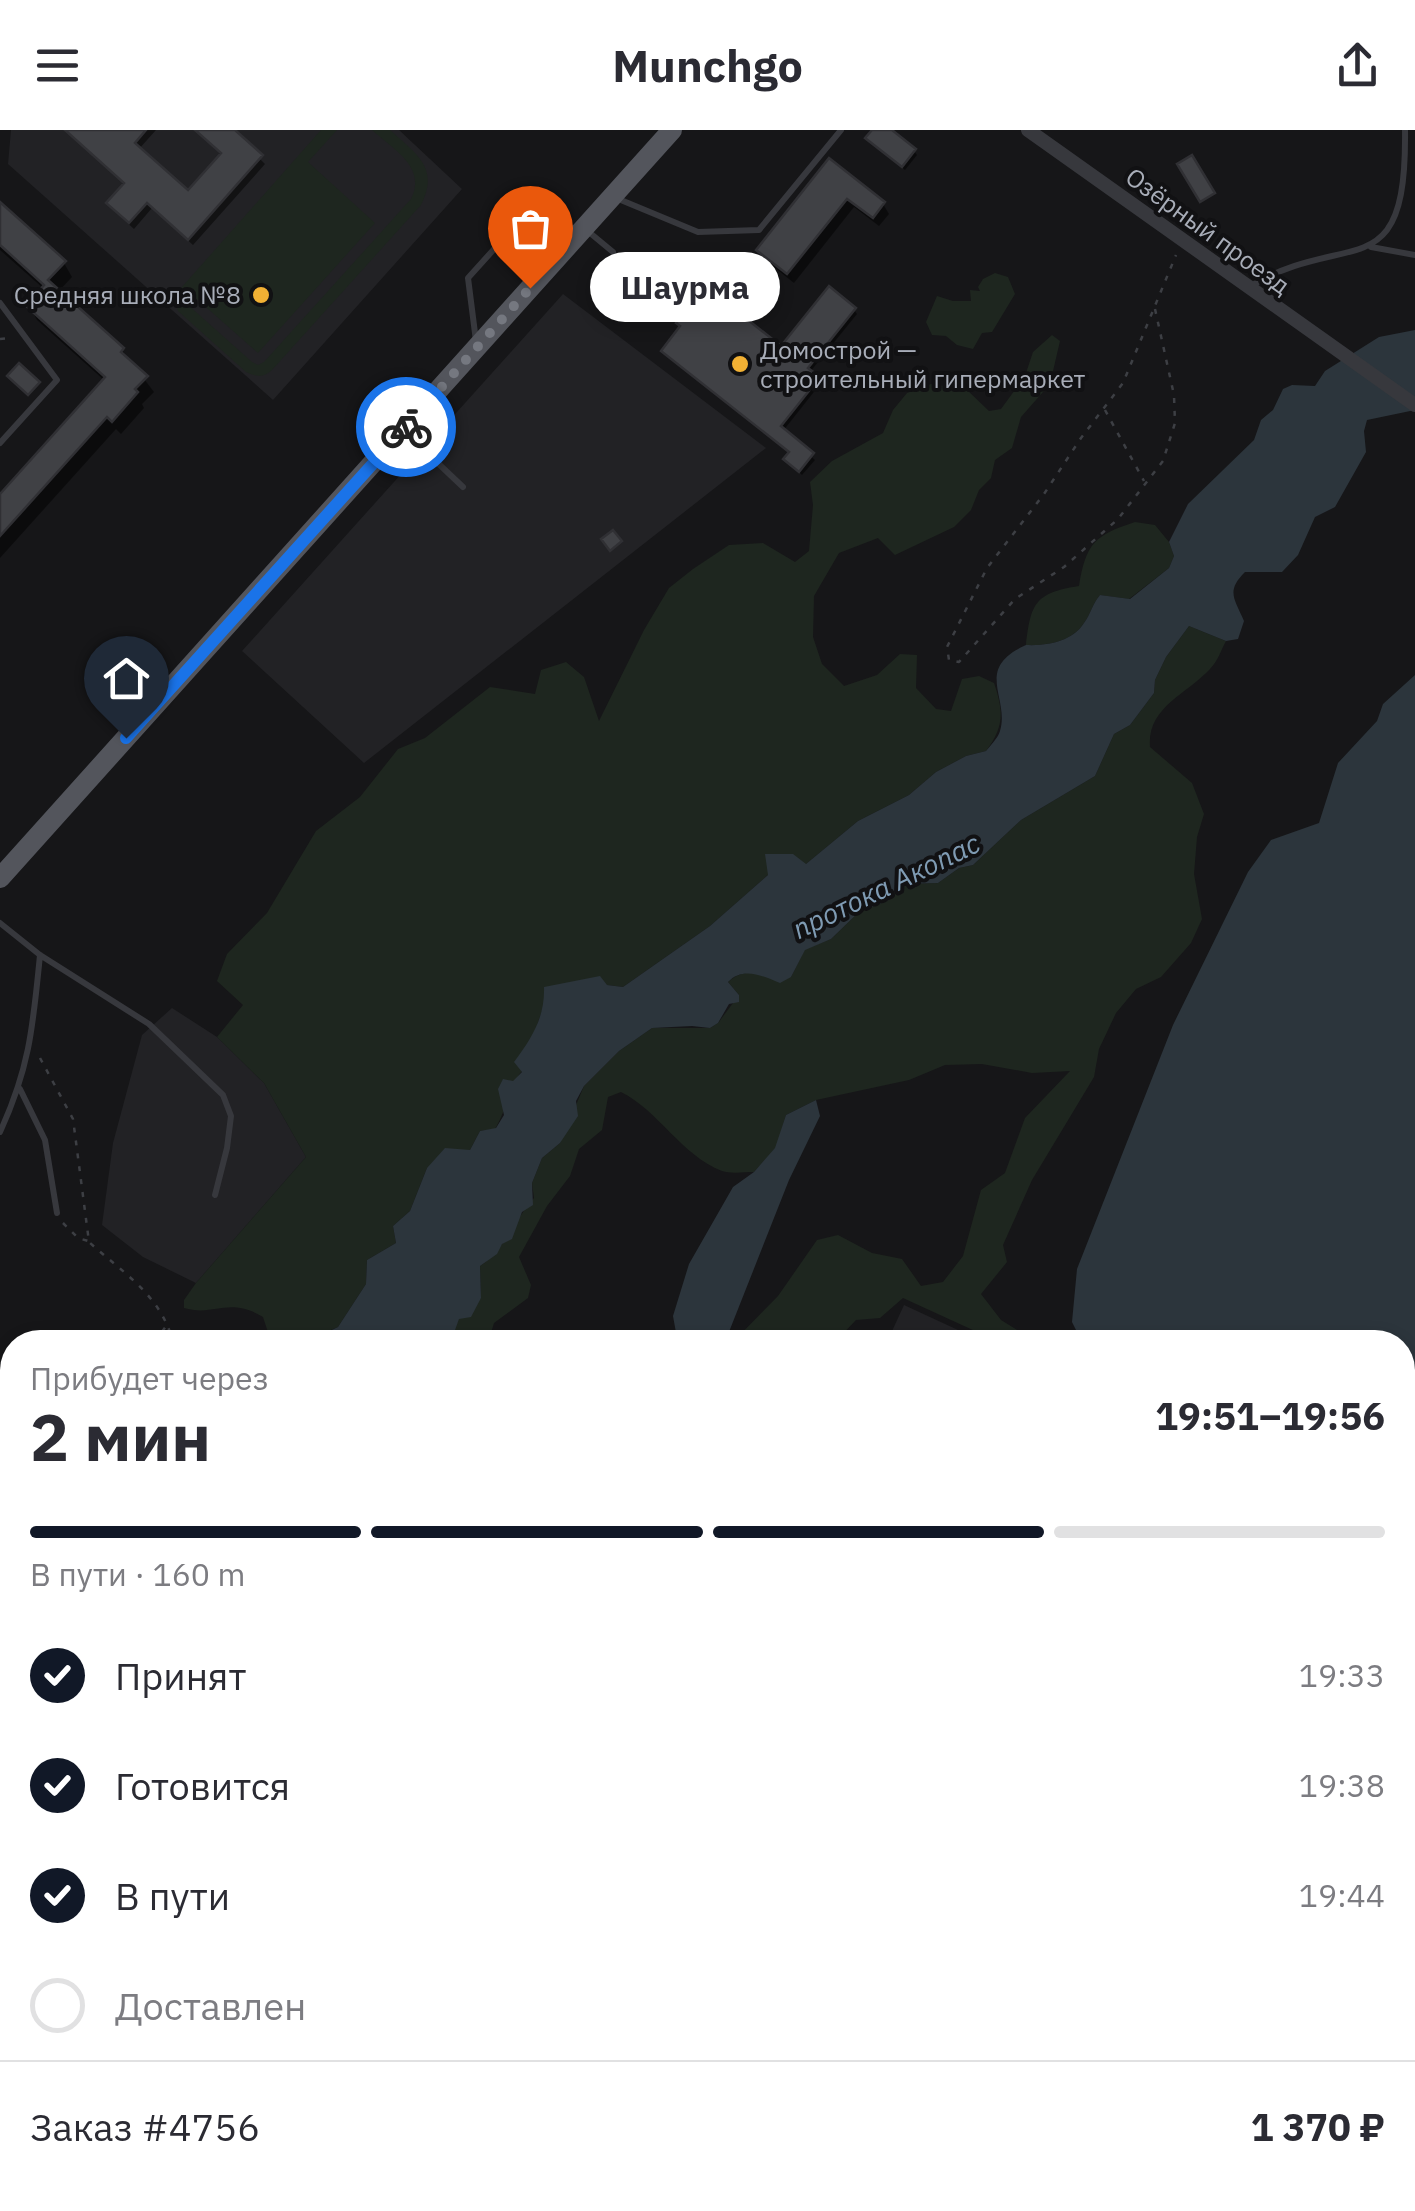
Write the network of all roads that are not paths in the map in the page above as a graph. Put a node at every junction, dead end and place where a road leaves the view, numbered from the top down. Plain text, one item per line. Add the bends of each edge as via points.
1 (672, 130) edge
2 (842, 130) edge
3 (1028, 130) edge
4 (1405, 130) edge
5 (612, 196) junction
6 (584, 228) junction
7 (1369, 247) junction
8 (613, 252) dead end
9 (1415, 255) edge
10 (1248, 287) junction
11 (0, 303) edge
12 (477, 347) junction
13 (1415, 405) edge
14 (402, 430) junction
15 (0, 443) edge
16 (463, 487) dead end
17 (0, 878) edge
18 (0, 923) edge
19 (40, 955) junction
20 (20, 1088) junction
21 (0, 1132) edge
22 (215, 1194) dead end
23 (58, 1214) road end

1 - 5 main road
2 - 5 lane via 758,230 698,232
3 - 10 street, Озёрный проезд
4 - 7 lane via 1396,217
5 - 6 main road
6 - 8 lane
6 - 12 main road
6 - 12 lane via 514,227 468,278
7 - 9 lane
7 - 10 lane via 1289,266
10 - 13 street, Озёрный проезд
11 - 15 lane via 57,380
12 - 14 main road
14 - 16 lane
14 - 17 main road
18 - 19 lane
19 - 20 lane via 32,1044
19 - 22 lane via 150,1024 223,1095 231,1116
20 - 21 lane
20 - 23 lane via 44,1140

